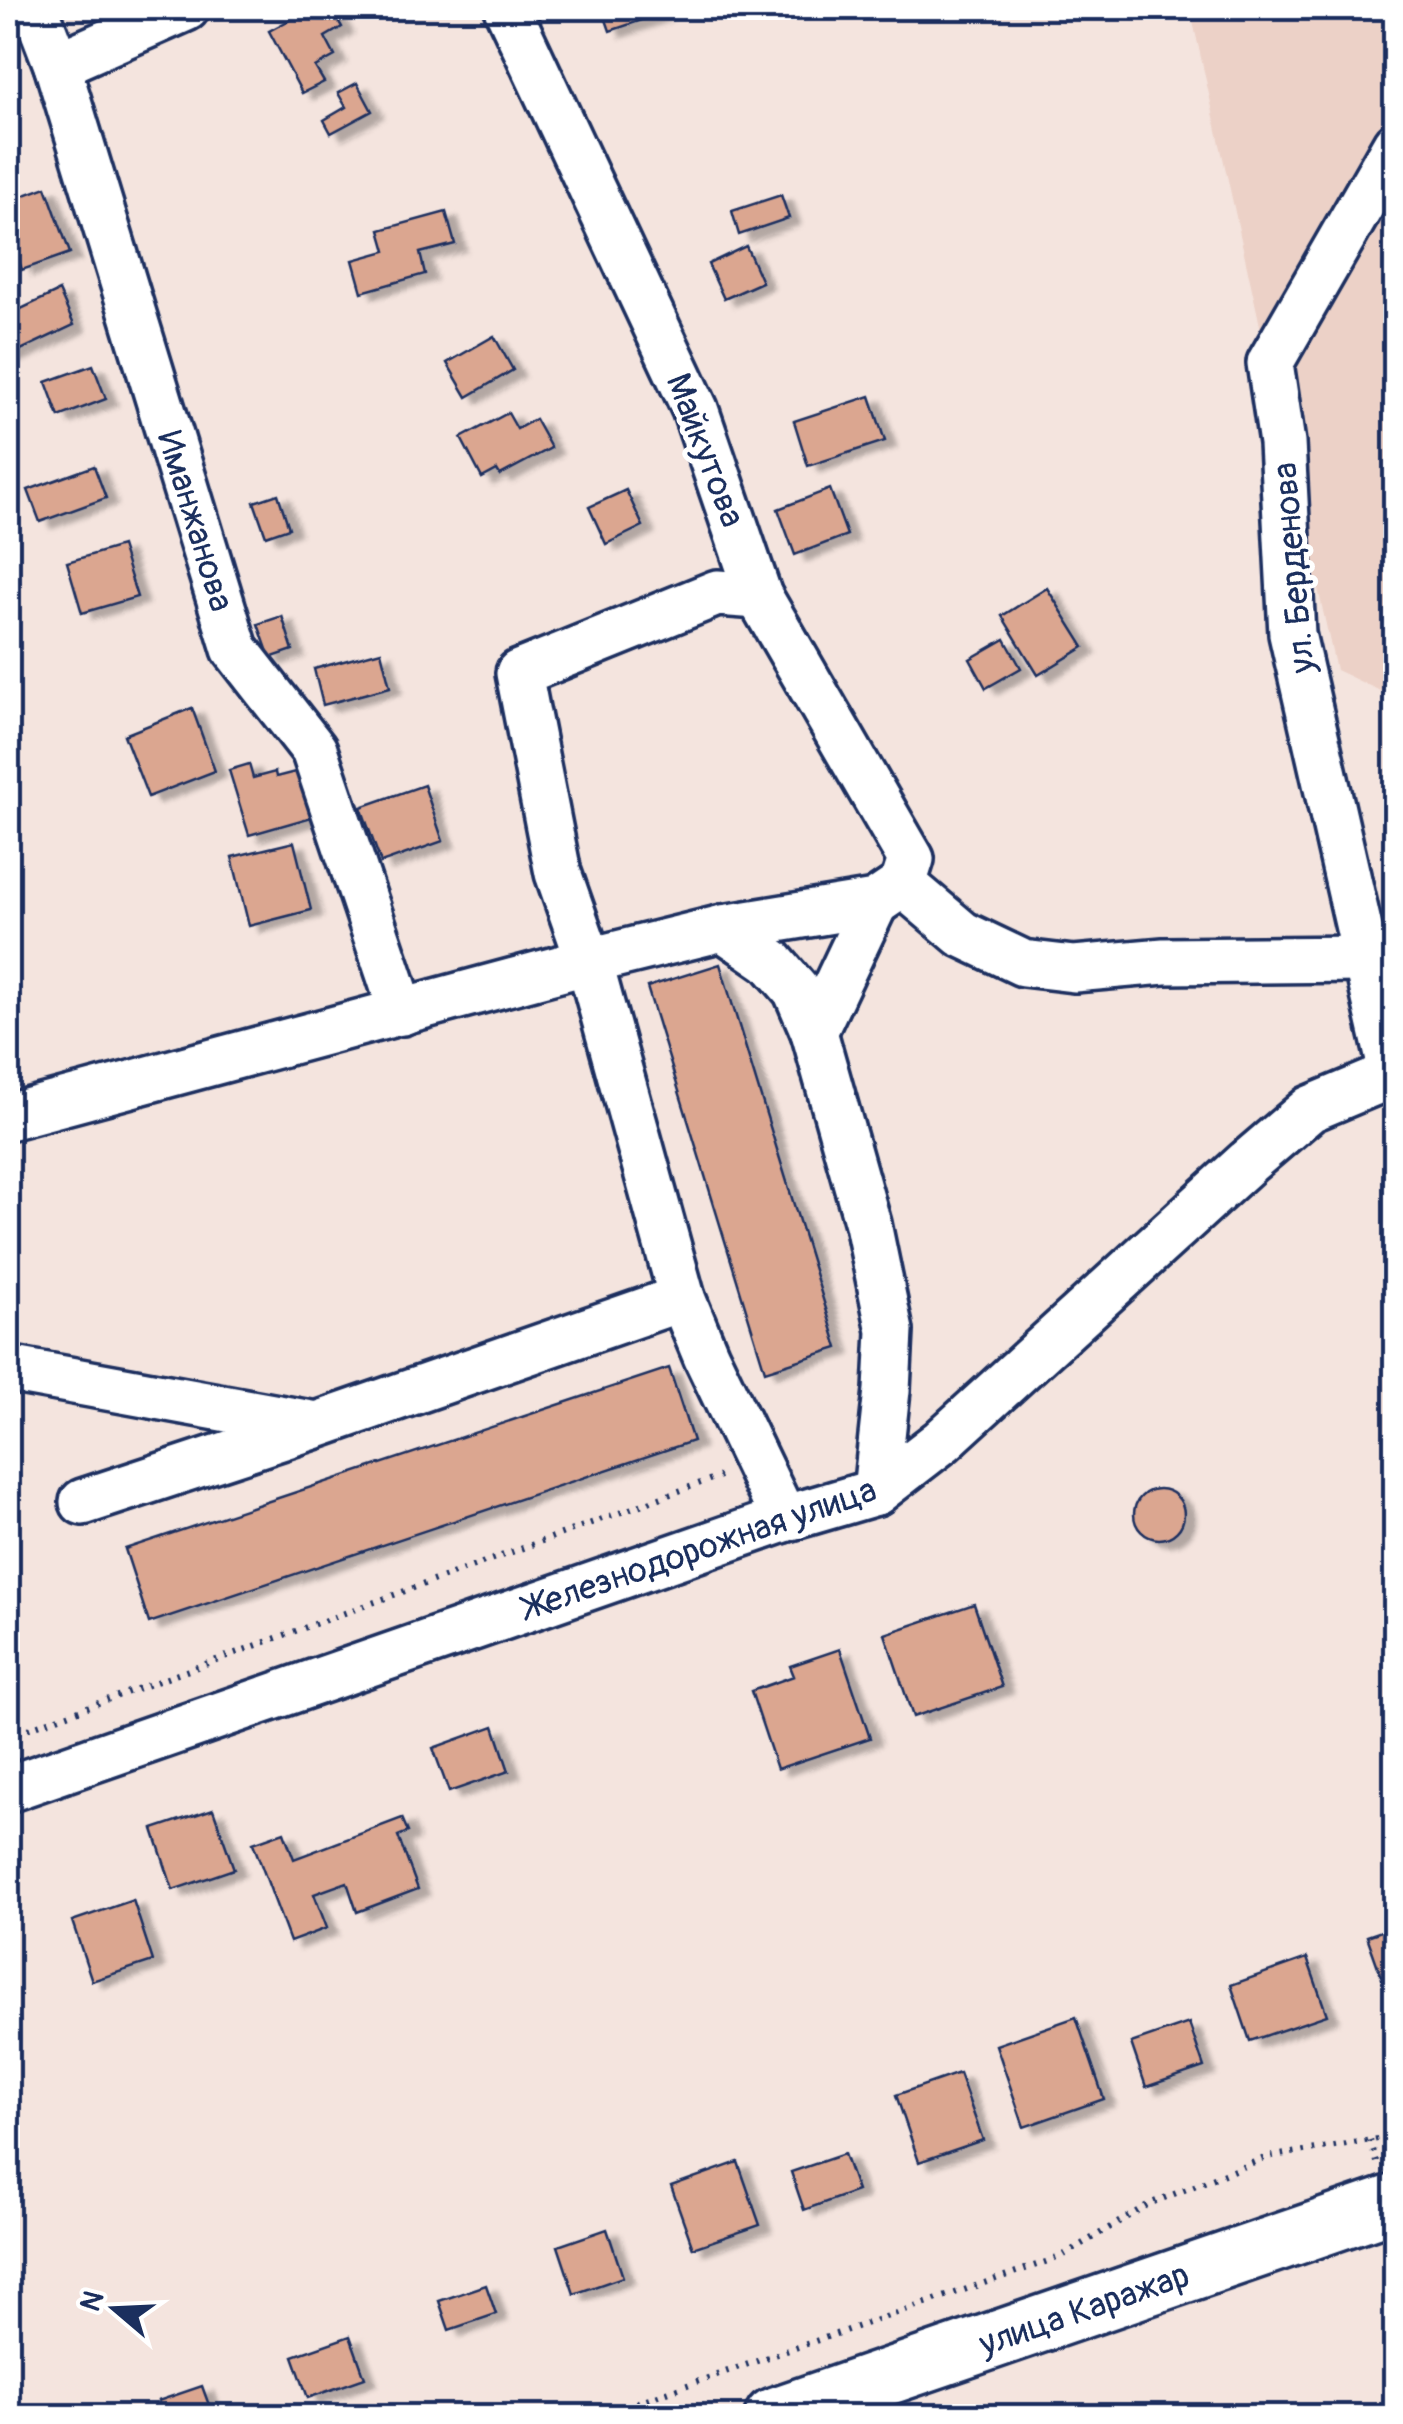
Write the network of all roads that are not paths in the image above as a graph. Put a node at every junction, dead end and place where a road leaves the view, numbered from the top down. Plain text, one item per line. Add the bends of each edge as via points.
1 (35, 8) edge
2 (186, 8) edge
3 (507, 8) edge
4 (58, 64) junction
5 (1396, 144) edge
6 (759, 596) junction
7 (889, 893) junction
8 (723, 928) junction
9 (1366, 959) junction
10 (588, 962) junction
11 (402, 1012) junction
12 (814, 1032) junction
13 (1394, 1073) edge
14 (8, 1117) edge
15 (682, 1298) junction
16 (8, 1369) edge
17 (316, 1425) junction
18 (876, 1492) junction
19 (83, 1502) dead end
20 (784, 1519) junction
21 (8, 1789) edge
22 (1396, 2202) edge
23 (773, 2416) edge

1 - 4 street, Иманжанова
2 - 4 street
3 - 6 street, Майкутова via 695,409
4 - 11 street, Иманжанова via 235,649 314,750
5 - 9 street, ул. Берденова via 1270,363 1282,442 1292,634
6 - 7 street, Майкутова via 911,859
6 - 10 street via 717,593 518,672 558,873
7 - 8 street
7 - 9 street via 1023,963 1074,969 1164,960
7 - 12 street
8 - 10 street
8 - 12 street via 771,961 796,990
9 - 13 street, ул. Берденова
10 - 11 street
10 - 15 street
11 - 14 street
12 - 18 street via 868,1224 890,1331
13 - 18 street, Железнодорожная улица via 1310,1109 942,1441
15 - 17 street
15 - 20 street
16 - 17 street
17 - 19 street
18 - 20 street, Железнодорожная улица
20 - 21 street, Железнодорожная улица
22 - 23 main road, улица Каражар

